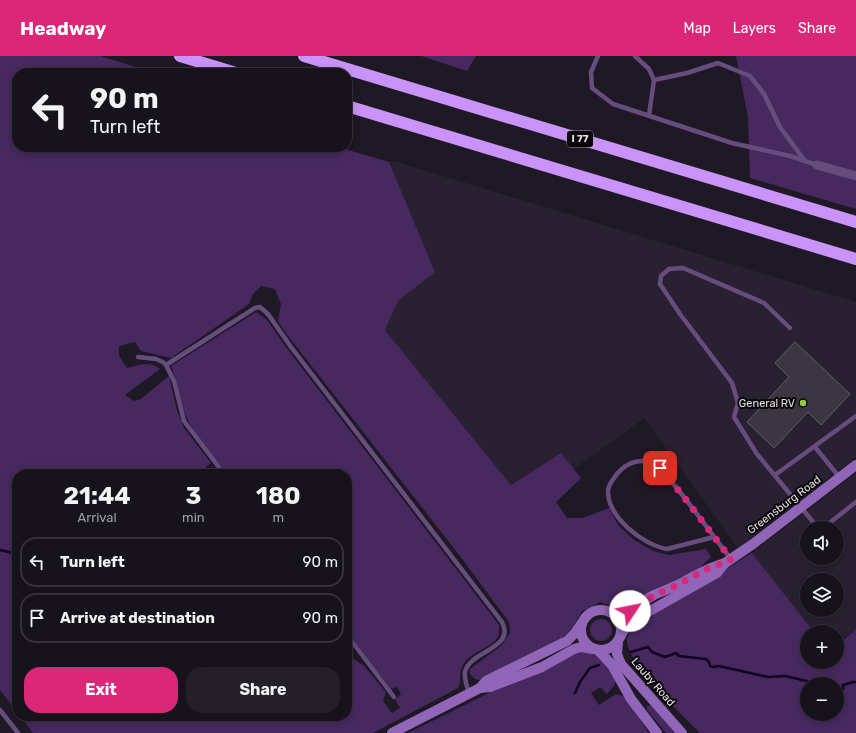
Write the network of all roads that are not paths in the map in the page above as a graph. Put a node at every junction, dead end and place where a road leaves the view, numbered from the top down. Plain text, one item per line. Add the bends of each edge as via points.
1 (180, 56) edge
2 (304, 56) edge
3 (598, 56) edge
4 (635, 56) edge
5 (220, 68) edge
6 (344, 68) edge
7 (352, 70) edge
8 (654, 80) junction
9 (352, 108) edge
10 (649, 115) junction
11 (805, 161) junction
12 (817, 165) joint
13 (856, 176) edge
14 (856, 222) edge
15 (856, 259) edge
16 (790, 328) dead end
17 (138, 357) dead end
18 (166, 365) junction
19 (856, 416) edge
20 (815, 447) junction
21 (856, 465) edge
22 (220, 469) edge
23 (775, 475) junction
24 (840, 478) junction
25 (856, 502) edge
26 (801, 508) junction
27 (812, 521) edge
28 (832, 521) edge
29 (714, 537) junction
30 (728, 561) junction
31 (610, 612) junction
32 (581, 624) junction
33 (619, 640) junction
34 (352, 642) edge
35 (595, 649) junction
36 (480, 688) junction
37 (470, 693) junction
38 (394, 697) dead end
39 (0, 710) edge
40 (18, 733) edge
41 (392, 733) edge
42 (657, 733) edge
43 (682, 733) edge

1 - 5 highway
2 - 6 highway, I 77
3 - 10 lane via 591,72 592,88 613,104
4 - 8 lane via 648,69
7 - 14 highway, I 77
8 - 10 lane
8 - 11 lane via 718,63 750,76 764,94 780,127
9 - 15 highway
10 - 11 lane via 732,143
11 - 12 lane
12 - 13 street
16 - 23 lane via 764,303 683,268 669,269 661,276 660,284 732,383 738,403 734,417 757,454
17 - 18 lane via 156,359
18 - 22 lane via 174,381 184,421
18 - 37 lane via 255,308 260,306 268,314 502,622 504,636 469,664 465,671 465,682
19 - 20 lane
20 - 23 lane
20 - 24 lane
21 - 24 main road, Greensburg Road
23 - 26 lane
24 - 26 main road, Greensburg Road
25 - 28 lane
26 - 27 lane
26 - 30 main road, Greensburg Road
29 - 29 lane via 660,468 651,462 630,462 612,480 608,489 610,501 622,522 632,532 659,548 667,549
29 - 30 lane
30 - 31 main road, Greensburg Road via 712,566 653,596 630,611
30 - 33 main road, Greensburg Road via 717,573 634,619 624,628
31 - 32 main road via 594,611 586,616
31 - 33 main road via 620,623
32 - 35 main road via 583,639
32 - 36 main road via 566,641 486,681
33 - 35 main road via 609,649
33 - 43 main road, Lauby Road via 617,654 622,664
34 - 38 lane
35 - 36 main road via 574,649 542,667 490,687
35 - 42 main road, Lauby Road via 611,663 631,699
36 - 37 main road
37 - 41 main road
39 - 40 lane

